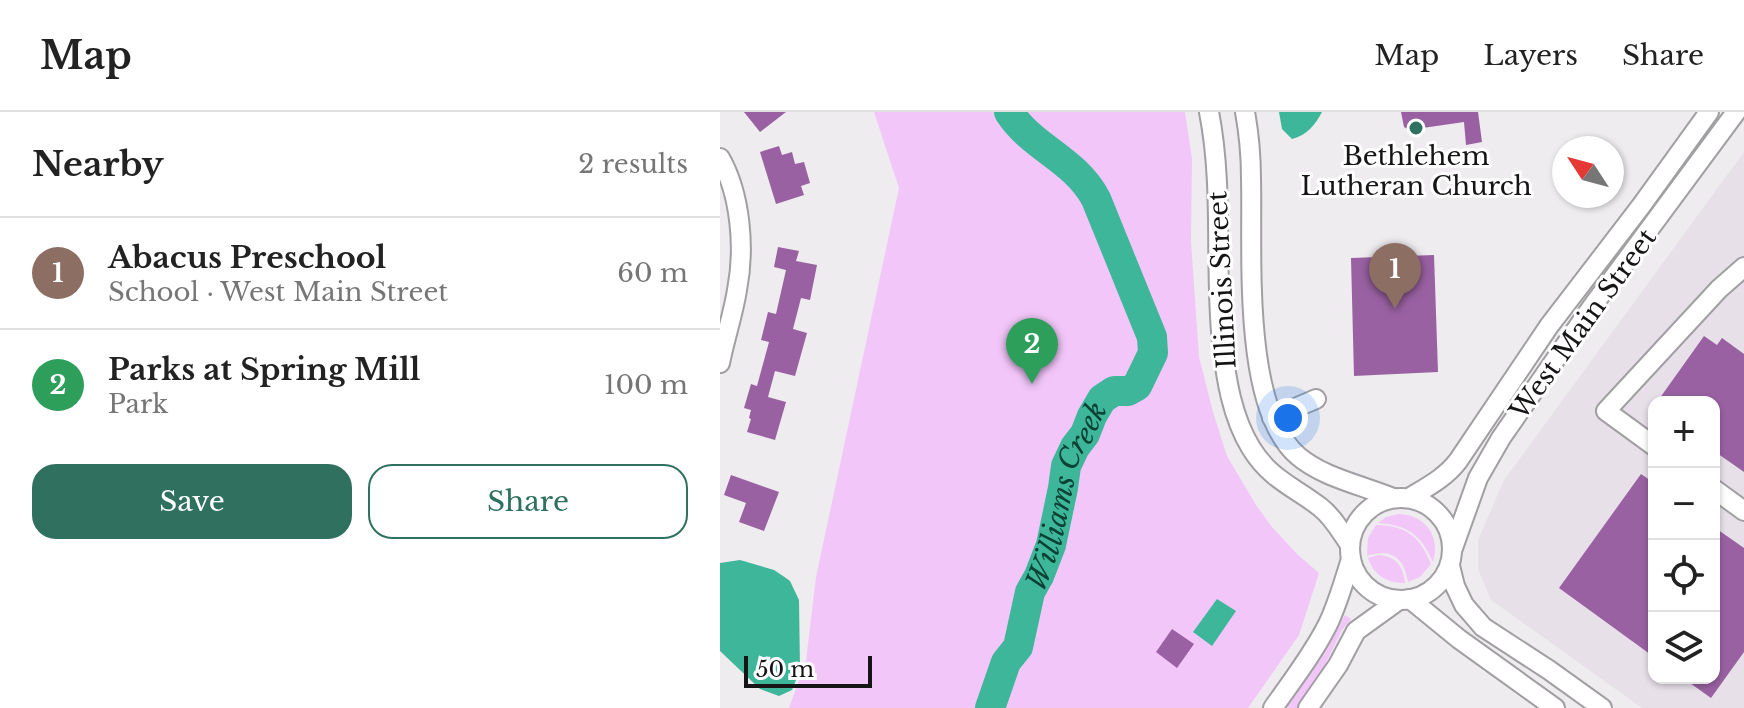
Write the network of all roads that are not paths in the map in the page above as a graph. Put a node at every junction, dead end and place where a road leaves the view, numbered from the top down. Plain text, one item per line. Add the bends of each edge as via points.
1 (1209, 112) edge
2 (1245, 112) edge
3 (1709, 112) edge
4 (1736, 112) edge
5 (720, 158) edge
6 (1744, 267) edge
7 (720, 363) edge
8 (1316, 399) dead end
9 (1272, 418) junction
10 (1648, 442) edge
11 (1720, 493) edge
12 (1401, 498) junction
13 (1744, 511) edge
14 (1351, 552) junction
15 (1451, 557) junction
16 (1405, 600) junction
17 (1273, 708) edge
18 (1308, 708) edge
19 (1555, 708) edge
20 (1602, 708) edge

1 - 14 street, Illinois Street via 1215,149 1221,335 1230,396 1243,432 1264,466 1323,509
2 - 9 street, Illinois Street via 1254,338
3 - 12 street, West Main Street via 1549,326 1458,461 1445,475
4 - 15 street, West Main Street via 1501,438 1478,478
5 - 7 street via 737,202 740,233 738,288
6 - 10 street via 1606,411
8 - 9 street
9 - 12 street, Illinois Street via 1279,435 1321,471
11 - 13 street
12 - 14 street via 1363,515
12 - 15 street via 1419,501 1437,513 1450,535
14 - 16 street via 1355,571 1368,588
14 - 17 street via 1327,625
15 - 16 street via 1435,588
15 - 20 street via 1455,586 1483,627
16 - 18 street via 1356,631
16 - 19 street

